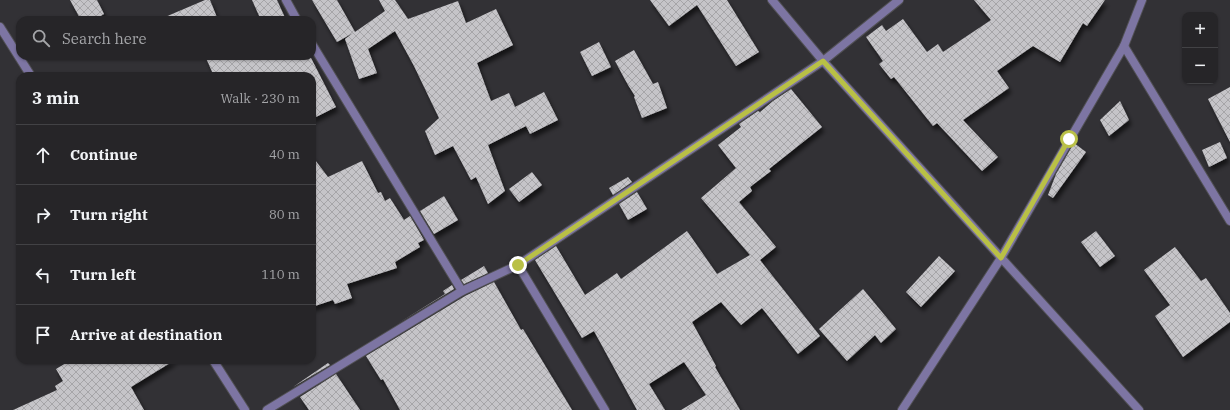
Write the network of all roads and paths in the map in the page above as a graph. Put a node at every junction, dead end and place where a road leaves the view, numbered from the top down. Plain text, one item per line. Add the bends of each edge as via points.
1 (286, 0) edge
2 (772, 0) edge
3 (899, 0) edge
4 (1142, 0) edge
5 (295, 16) edge
6 (0, 27) edge
7 (1124, 46) junction
8 (316, 51) edge
9 (16, 52) edge
10 (21, 60) edge
11 (823, 61) junction
12 (28, 72) edge
13 (1230, 222) edge
14 (1001, 258) junction
15 (518, 265) junction
16 (462, 290) junction
17 (216, 364) edge
18 (245, 410) edge
19 (267, 410) edge
20 (604, 410) edge
21 (902, 410) edge
22 (1139, 410) edge

1 - 5 street
2 - 11 street
3 - 11 street
4 - 7 street
6 - 9 street
7 - 13 street
7 - 14 street
8 - 16 street
10 - 12 street
11 - 14 street
11 - 15 street
14 - 21 street
14 - 22 street
15 - 16 street
15 - 20 street
16 - 19 street
17 - 18 street

